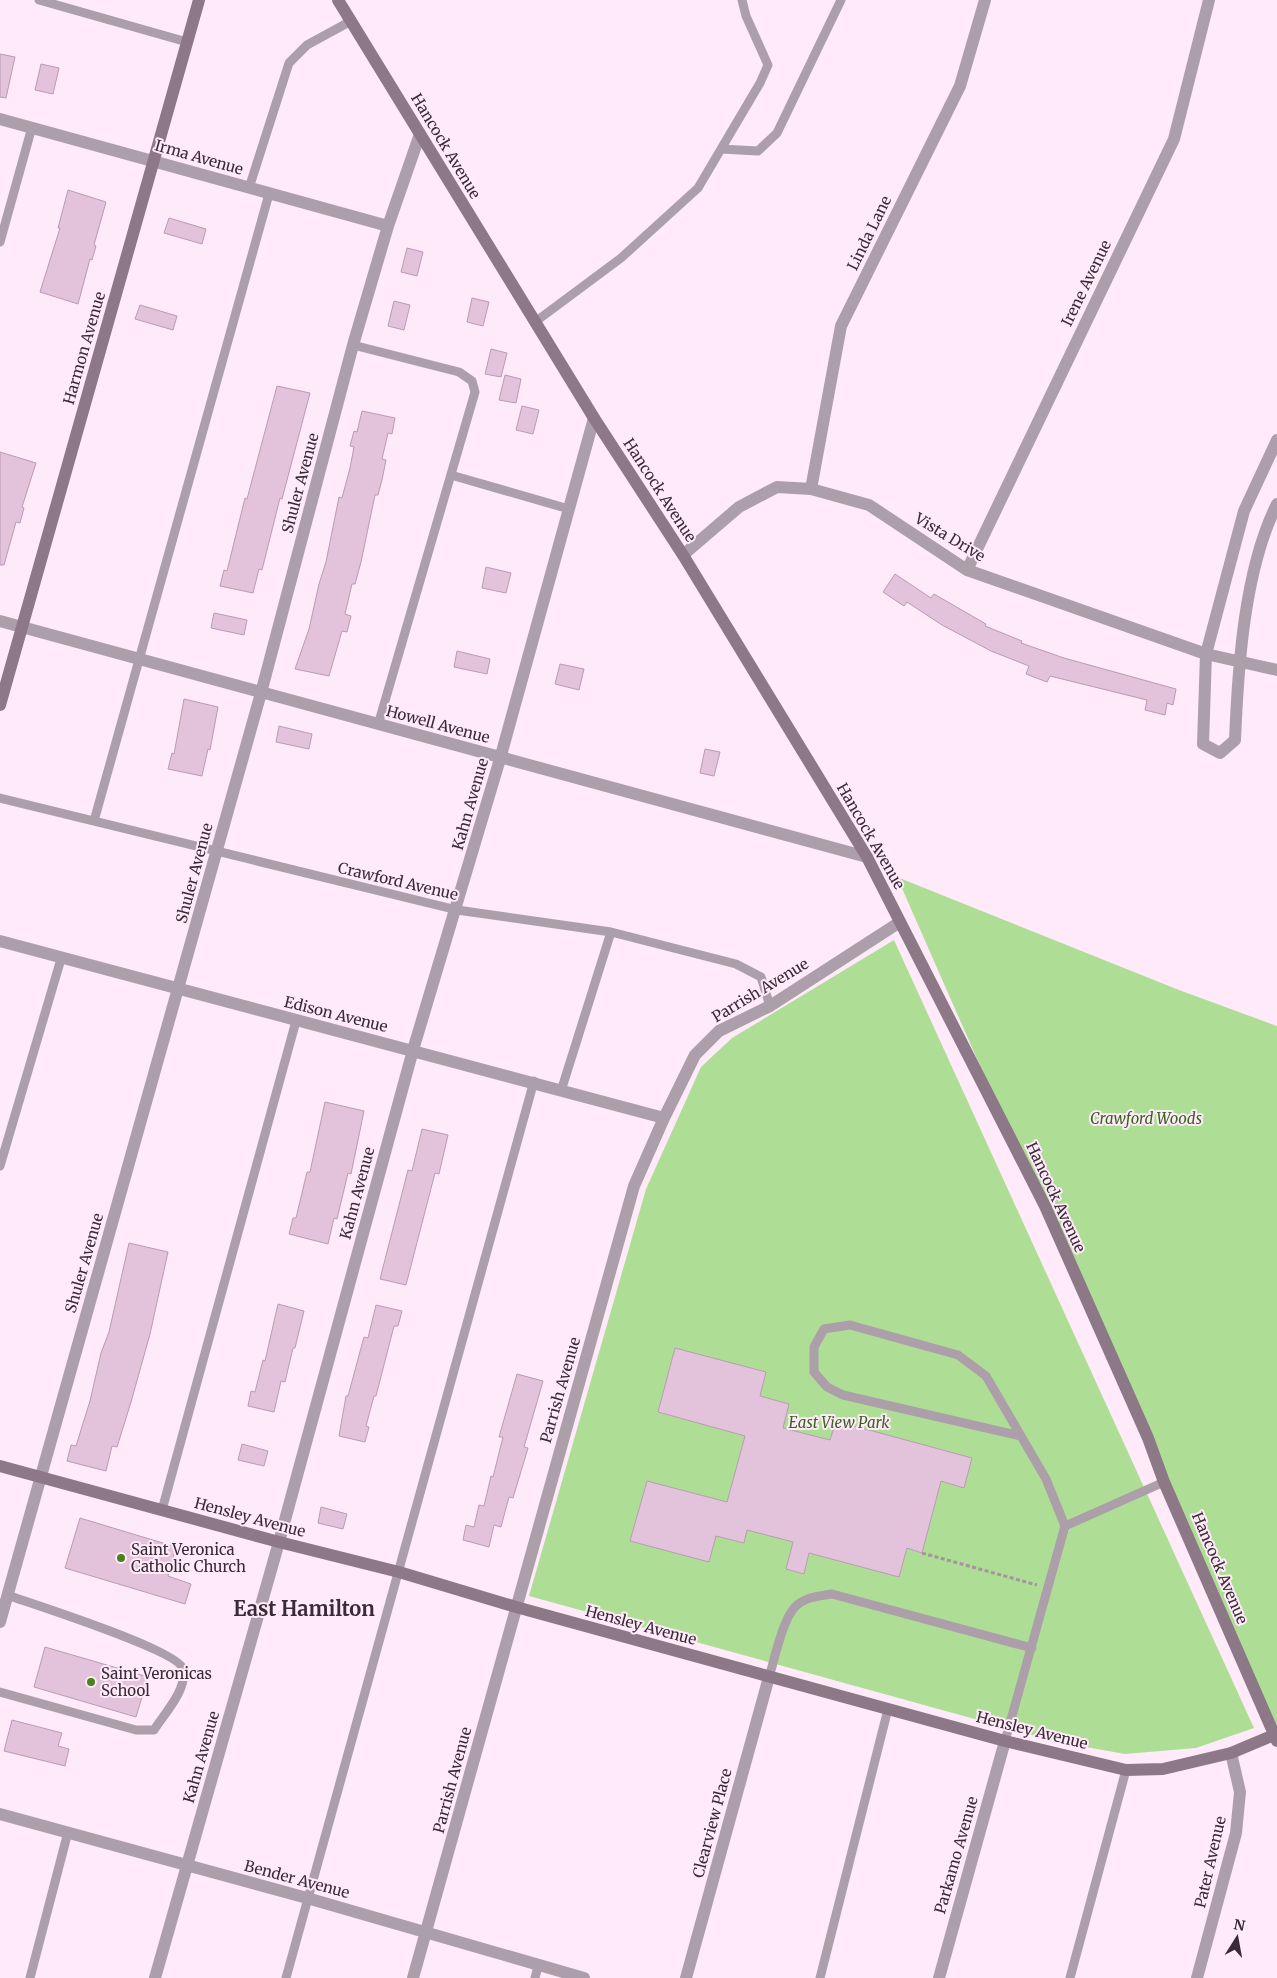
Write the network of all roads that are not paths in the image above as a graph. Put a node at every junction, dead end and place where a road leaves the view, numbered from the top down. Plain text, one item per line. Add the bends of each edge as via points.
1 (40, 0) edge
2 (199, 0) edge
3 (338, 0) edge
4 (742, 0) edge
5 (841, 0) edge
6 (985, 0) edge
7 (1209, 0) edge
8 (58, 2) edge
9 (351, 22) junction
10 (187, 42) junction
11 (0, 118) edge
12 (32, 127) junction
13 (420, 134) junction
14 (721, 149) junction
15 (154, 160) junction
16 (249, 188) junction
17 (269, 194) junction
18 (388, 226) junction
19 (0, 242) edge
20 (535, 322) junction
21 (353, 345) junction
22 (594, 418) junction
23 (1277, 440) edge
24 (451, 475) junction
25 (811, 489) junction
26 (1277, 504) edge
27 (569, 509) junction
28 (683, 555) junction
29 (967, 570) junction
30 (0, 621) edge
31 (22, 627) junction
32 (1206, 654) junction
33 (140, 660) junction
34 (1238, 662) junction
35 (1277, 670) edge
36 (261, 693) junction
37 (0, 705) edge
38 (378, 725) junction
39 (500, 759) junction
40 (0, 798) edge
41 (94, 822) junction
42 (216, 852) junction
43 (867, 857) junction
44 (457, 910) junction
45 (900, 922) junction
46 (611, 932) junction
47 (0, 941) edge
48 (62, 959) junction
49 (179, 989) junction
50 (770, 1006) junction
51 (296, 1021) junction
52 (413, 1050) junction
53 (534, 1081) junction
54 (561, 1091) junction
55 (664, 1118) junction
56 (0, 1166) edge
57 (1021, 1436) junction
58 (0, 1466) edge
59 (40, 1478) junction
60 (1164, 1482) junction
61 (162, 1510) junction
62 (1066, 1526) junction
63 (279, 1542) junction
64 (399, 1572) junction
65 (7, 1595) junction
66 (516, 1607) junction
67 (0, 1622) edge
68 (1032, 1648) junction
69 (769, 1677) junction
70 (0, 1692) edge
71 (888, 1708) junction
72 (1276, 1738) edge
73 (1005, 1741) junction
74 (1231, 1754) junction
75 (1126, 1770) junction
76 (0, 1814) edge
77 (68, 1832) junction
78 (187, 1866) junction
79 (307, 1898) junction
80 (427, 1932) junction
81 (536, 1972) edge
82 (30, 1978) edge
83 (155, 1978) edge
84 (286, 1978) edge
85 (414, 1978) edge
86 (584, 1978) edge
87 (686, 1978) edge
88 (820, 1978) edge
89 (939, 1978) edge
90 (1070, 1978) edge
91 (1197, 1978) edge

1 - 8 lane
2 - 10 street, Harmon Avenue
3 - 9 street, Hancock Avenue
4 - 14 lane via 768,65
5 - 14 lane via 777,133 758,151
6 - 25 street, Linda Lane via 960,86 841,326
7 - 29 street, Irene Avenue via 1174,139
8 - 10 lane
9 - 13 street, Hancock Avenue
9 - 16 lane via 307,44 289,64
10 - 15 street, Harmon Avenue
11 - 12 street, Irma Avenue
12 - 15 street, Irma Avenue
12 - 19 lane
13 - 18 street, Shuler Avenue
13 - 20 street, Hancock Avenue
14 - 20 lane via 698,188 621,258
15 - 16 street, Irma Avenue
15 - 31 street, Harmon Avenue
16 - 17 street, Irma Avenue
17 - 18 street, Irma Avenue
17 - 33 lane
18 - 21 street, Shuler Avenue
20 - 22 street, Hancock Avenue
21 - 24 lane via 459,372 472,381 476,392
21 - 36 street, Shuler Avenue
22 - 27 street, Kahn Avenue
22 - 28 street, Hancock Avenue
23 - 32 street via 1244,512
24 - 27 lane
24 - 38 lane
25 - 28 street, Vista Drive via 777,487 739,506
25 - 29 street, Vista Drive via 869,505
26 - 34 street via 1257,558
27 - 39 street, Kahn Avenue
28 - 43 street, Hancock Avenue
29 - 32 street, Vista Drive
30 - 31 street, Howell Avenue
31 - 33 street, Howell Avenue
31 - 37 street, Harmon Avenue
32 - 34 street, Vista Drive
32 - 34 street via 1204,744 1220,753 1235,740
33 - 36 street, Howell Avenue
33 - 41 lane
34 - 35 street, Vista Drive
36 - 38 street, Howell Avenue
36 - 42 street, Shuler Avenue
38 - 39 street, Howell Avenue
39 - 43 street, Howell Avenue
39 - 44 street, Kahn Avenue
40 - 41 lane, Crawford Avenue
41 - 42 lane, Crawford Avenue
42 - 44 lane, Crawford Avenue
42 - 49 street, Shuler Avenue
43 - 45 street, Hancock Avenue
44 - 46 lane, Crawford Avenue
44 - 52 street, Kahn Avenue
45 - 50 street, Parrish Avenue
45 - 60 street, Hancock Avenue via 1045,1206 1148,1438
46 - 50 lane, Crawford Avenue via 736,964 762,977
46 - 54 lane
47 - 48 street, Edison Avenue
48 - 49 street, Edison Avenue
48 - 56 lane
49 - 51 street, Edison Avenue
49 - 59 street, Shuler Avenue
50 - 55 street, Parrish Avenue via 719,1031 695,1055
51 - 52 street, Edison Avenue
51 - 61 lane
52 - 53 street, Edison Avenue
52 - 63 street, Kahn Avenue
53 - 54 street, Edison Avenue
53 - 64 lane
54 - 55 street, Edison Avenue
55 - 66 street, Parrish Avenue via 634,1186
57 - 57 lane via 986,1376 958,1355 850,1325 824,1329 814,1347 814,1372 827,1387 843,1395
57 - 62 lane via 1046,1479
58 - 59 street, Hensley Avenue
59 - 61 street, Hensley Avenue
59 - 65 street, Shuler Avenue
60 - 62 lane
60 - 72 street, Hancock Avenue
61 - 63 street, Hensley Avenue
62 - 68 lane
63 - 64 street, Hensley Avenue
63 - 78 street, Kahn Avenue
64 - 66 street, Hensley Avenue
64 - 79 lane
65 - 67 street, Shuler Avenue
65 - 70 lane via 145,1644 178,1660 183,1676 180,1688 154,1730 136,1730
66 - 69 street, Hensley Avenue
66 - 80 street, Parrish Avenue
68 - 69 lane via 832,1594 796,1605
68 - 73 lane
69 - 71 street, Hensley Avenue
69 - 87 street, Clearview Place
71 - 73 street, Hensley Avenue
71 - 88 lane
72 - 74 street, Hensley Avenue
73 - 75 street, Hensley Avenue
73 - 89 street, Parkamo Avenue
74 - 75 street, Hensley Avenue via 1163,1769
74 - 91 street, Pater Avenue via 1240,1792 1236,1833
75 - 90 lane
76 - 77 street, Bender Avenue
77 - 78 street, Bender Avenue
77 - 82 lane
78 - 79 street, Bender Avenue
78 - 83 street, Kahn Avenue
79 - 80 street, Bender Avenue
79 - 84 lane
80 - 81 street, Bender Avenue
80 - 85 street, Parrish Avenue
81 - 86 street, Bender Avenue

